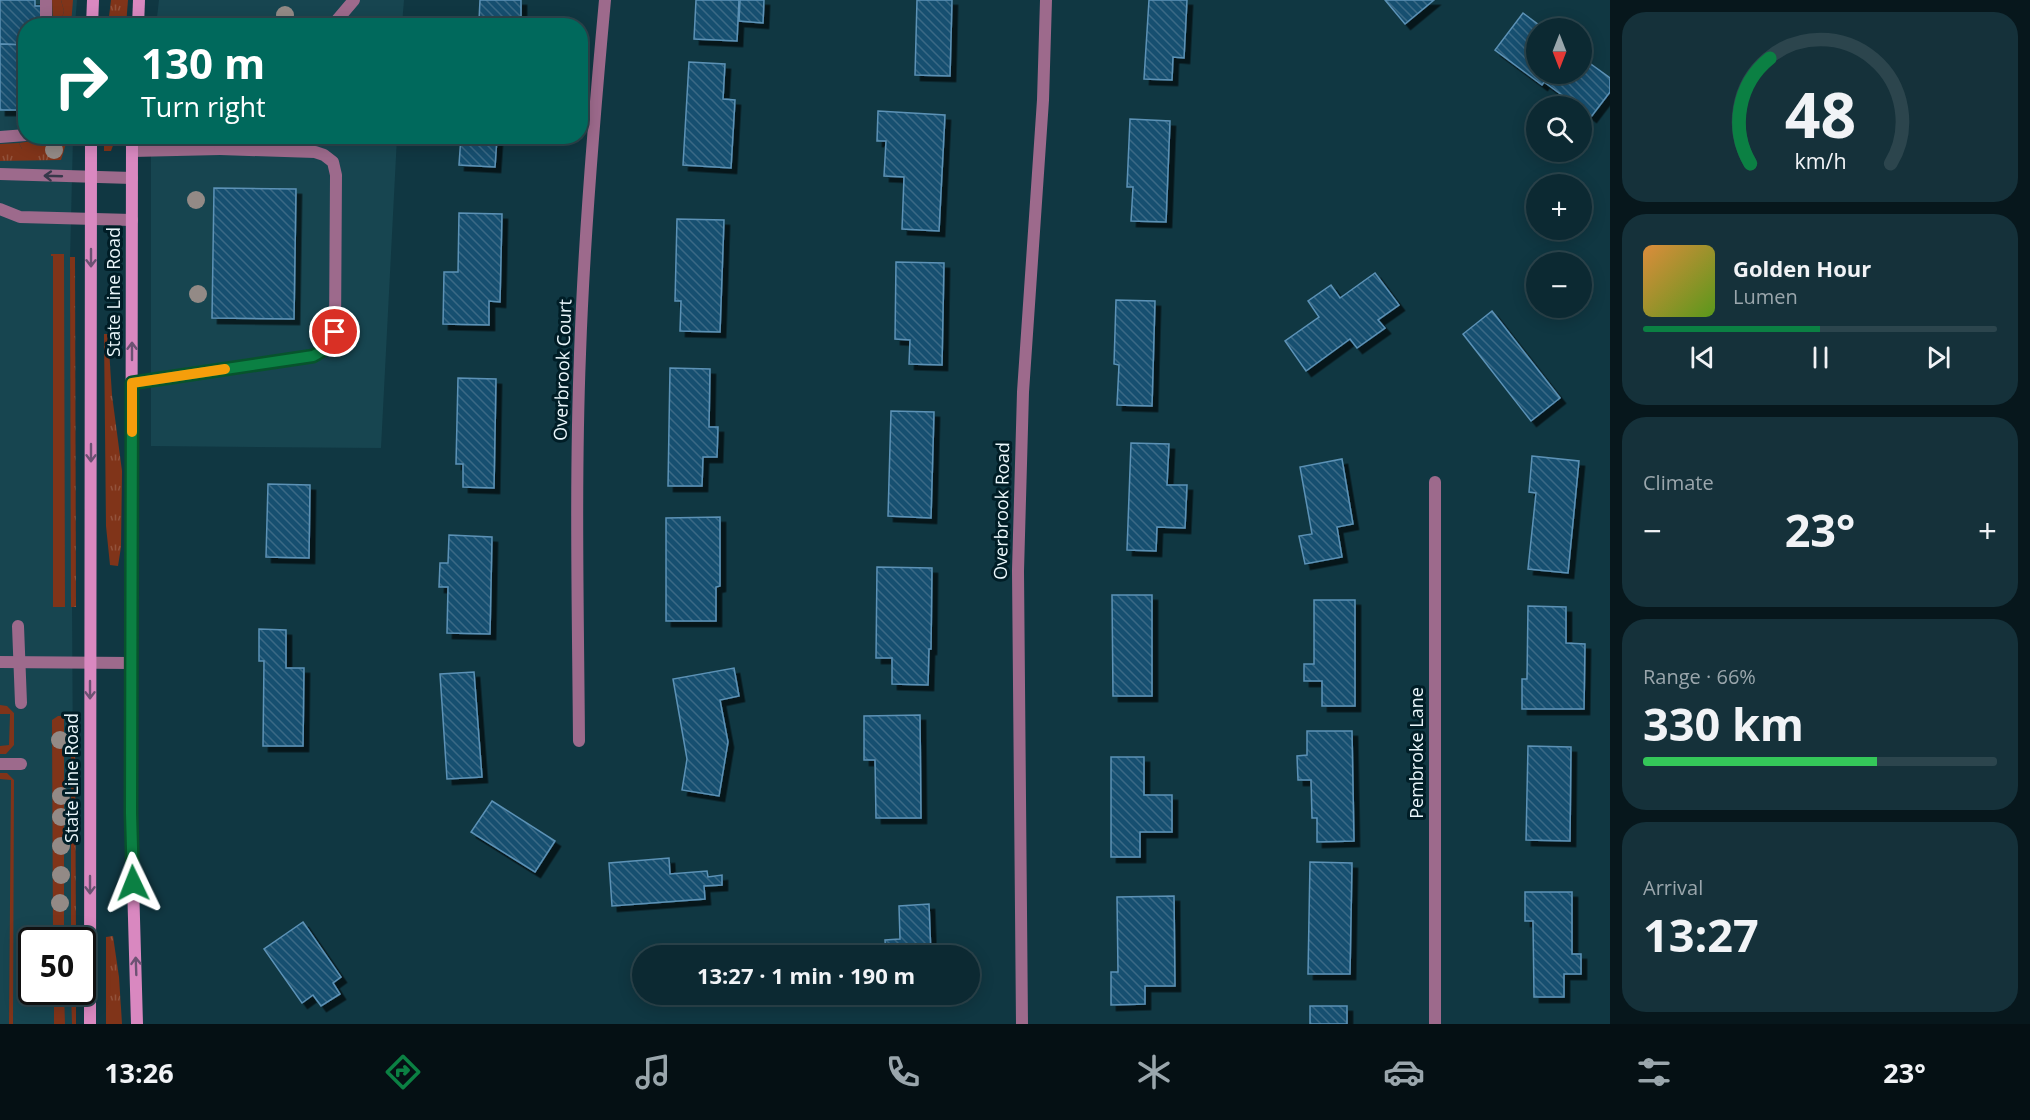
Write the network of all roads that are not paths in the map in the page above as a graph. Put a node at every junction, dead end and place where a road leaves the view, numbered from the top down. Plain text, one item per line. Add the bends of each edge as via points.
1 (46, 0) edge
2 (93, 0) edge
3 (139, 0) edge
4 (354, 0) edge
5 (605, 0) edge
6 (1046, 0) edge
7 (46, 18) edge
8 (92, 18) edge
9 (138, 18) edge
10 (339, 18) edge
11 (18, 135) edge
12 (0, 136) edge
13 (91, 144) edge
14 (132, 144) edge
15 (207, 144) edge
16 (231, 144) edge
17 (132, 150) junction
18 (0, 174) edge
19 (91, 177) junction
20 (132, 178) junction
21 (0, 209) edge
22 (91, 219) junction
23 (132, 220) junction
24 (132, 383) junction
25 (1435, 482) dead end
26 (18, 626) dead end
27 (0, 662) edge
28 (20, 662) junction
29 (90, 662) junction
30 (131, 663) junction
31 (21, 703) dead end
32 (579, 741) dead end
33 (0, 764) edge
34 (21, 764) dead end
35 (90, 1024) edge
36 (137, 1024) edge
37 (1022, 1024) edge
38 (1435, 1024) edge

1 - 7 street
2 - 8 main road
3 - 9 main road
4 - 10 street
5 - 32 street, Overbrook Court via 580,353
6 - 37 street, Overbrook Road via 1023,392 1018,571
11 - 12 street
13 - 19 main road, State Line Road
14 - 17 main road, State Line Road
15 - 17 street
16 - 24 street via 315,152 333,162 336,175 332,342 326,349 304,358
17 - 20 main road, State Line Road
19 -> 18 street
19 - 20 street
19 - 22 main road, State Line Road
20 - 23 main road, State Line Road
21 - 22 street via 20,217
22 - 23 street
22 -> 29 main road, State Line Road
24 -> 23 main road, State Line Road
24 - 30 main road, State Line Road
25 - 38 street, Pembroke Lane
26 - 28 street
27 - 28 street
28 - 29 street
28 - 31 street
29 - 30 street
29 -> 35 main road, State Line Road
36 -> 30 main road, State Line Road
33 - 34 street

